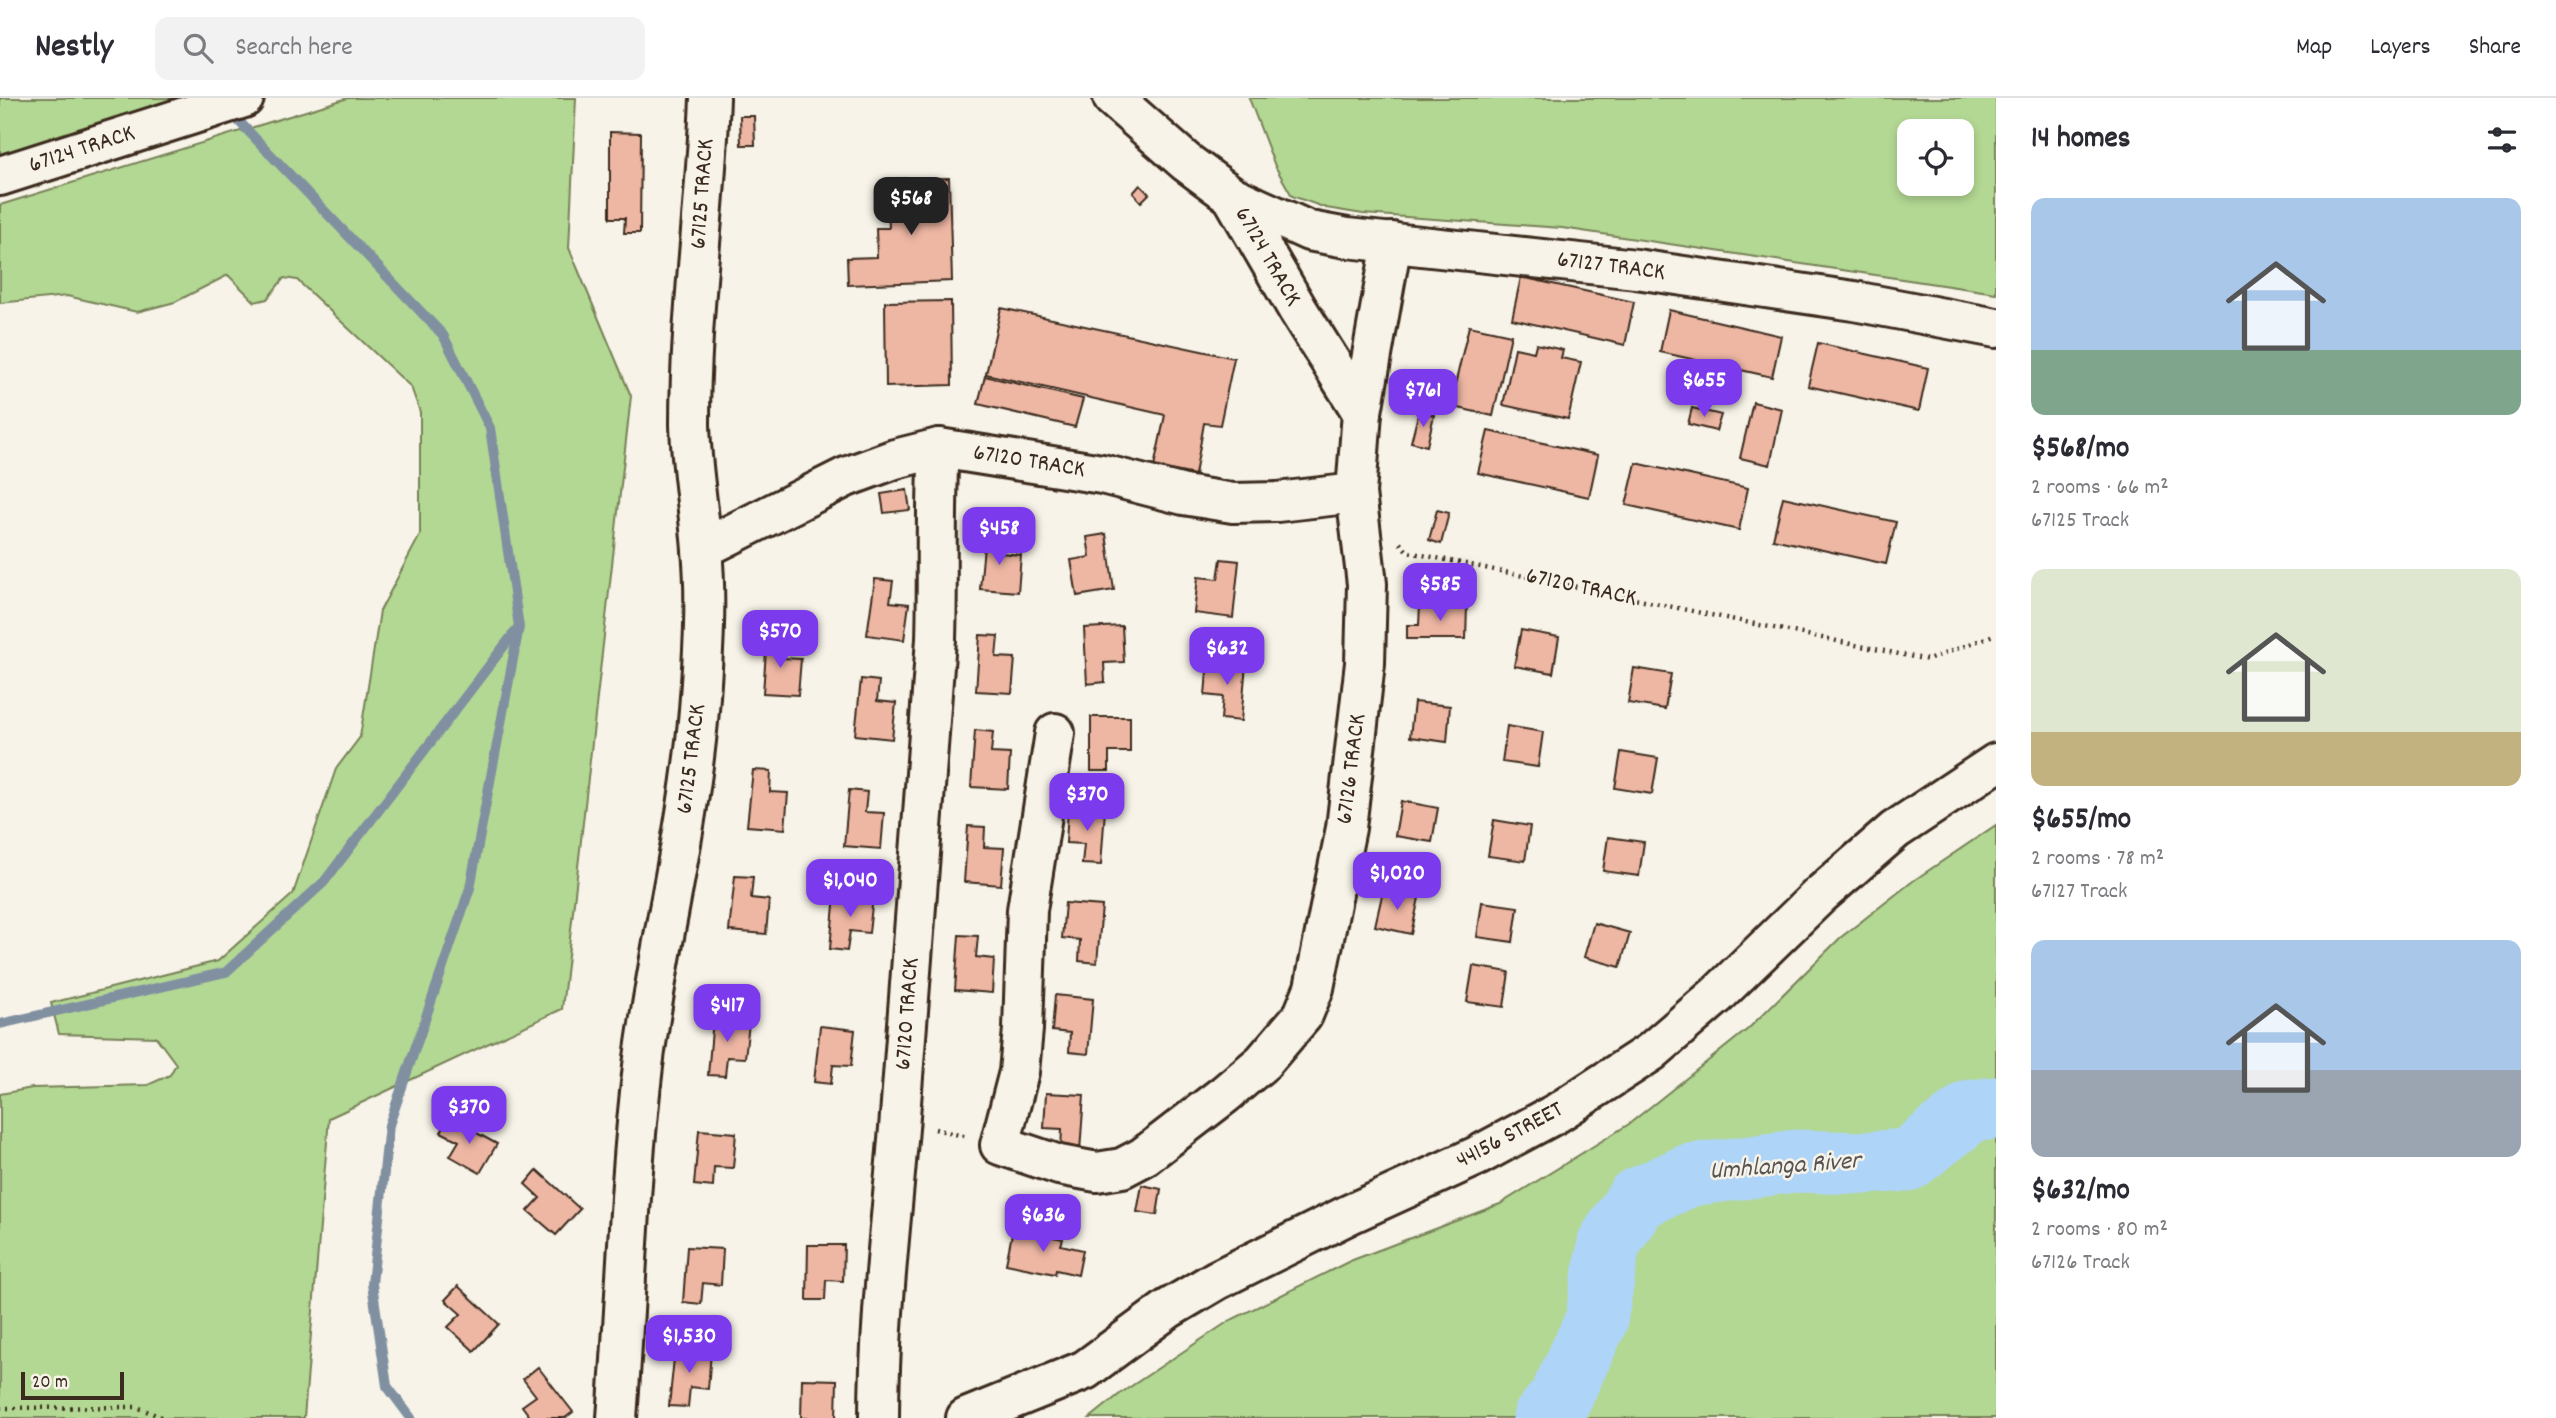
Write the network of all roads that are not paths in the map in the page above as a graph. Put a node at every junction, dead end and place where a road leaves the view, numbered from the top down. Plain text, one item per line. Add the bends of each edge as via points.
1 (244, 98) edge
2 (1113, 98) edge
3 (702, 102) edge
4 (0, 176) edge
5 (1232, 196) junction
6 (1392, 242) junction
7 (1996, 328) edge
8 (1363, 412) junction
9 (939, 448) junction
10 (1356, 493) junction
11 (702, 549) junction
12 (1055, 733) dead end
13 (1996, 763) edge
14 (1085, 1370) junction
15 (617, 1418) edge
16 (879, 1418) edge
17 (965, 1418) edge
18 (1026, 1418) edge

1 - 4 street, 67124 TRACK
2 - 5 street, 67124 TRACK via 1186,163
3 - 11 street, 67125 TRACK via 690,422
5 - 6 street, 67127 TRACK via 1310,231
5 - 8 street, 67124 TRACK
6 - 7 street, 67127 TRACK via 1650,271 1854,301
6 - 8 street, 67126 TRACK
8 - 10 street, 67126 TRACK
9 - 10 street, 67120 TRACK via 1102,474 1233,503
9 - 11 street, 67120 TRACK via 846,477
9 - 16 street, 67120 TRACK via 936,639 885,1266
10 - 12 street, 67126 TRACK via 1367,584 1363,677 1346,828 1314,988 1303,1015 1263,1062 1143,1157 1122,1168 1097,1172 1059,1166 1000,1145 1019,1072 1027,910
11 - 15 street, 67125 TRACK via 705,589 699,709 642,1076
13 - 14 street, 44156 STREET via 1895,830 1651,1052 1557,1113 1477,1156 1217,1280
14 - 17 street, 44156 STREET
14 - 18 street

